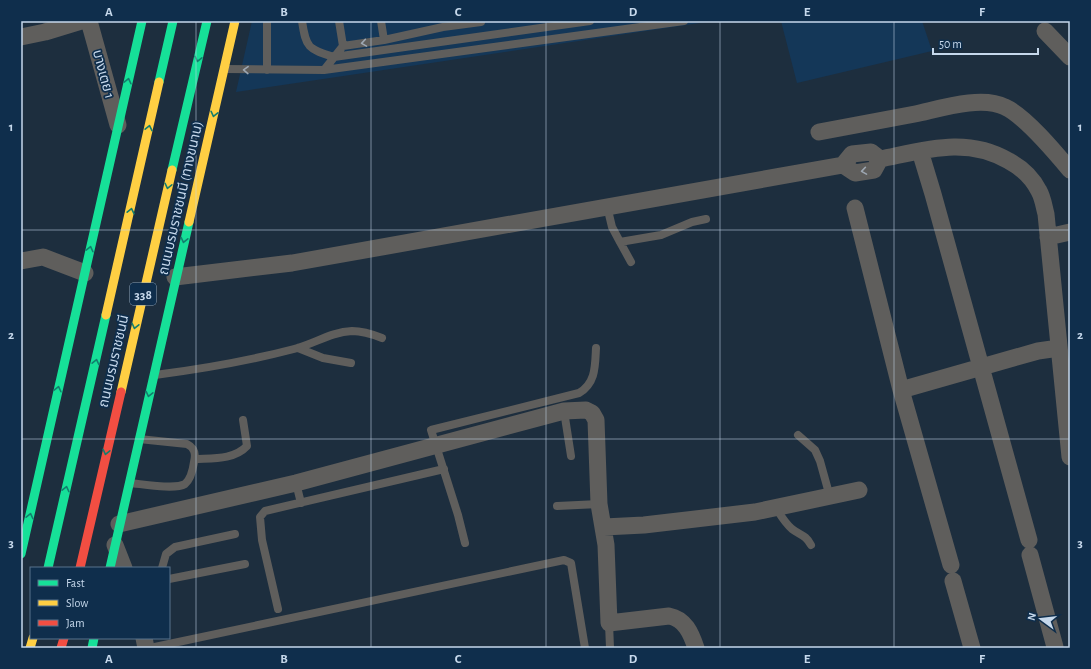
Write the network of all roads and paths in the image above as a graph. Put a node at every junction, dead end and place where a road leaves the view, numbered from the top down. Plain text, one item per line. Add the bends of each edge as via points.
1 (81, 21) edge
2 (89, 21) edge
3 (142, 21) edge
4 (173, 21) edge
5 (207, 21) edge
6 (235, 21) edge
7 (267, 21) edge
8 (302, 21) edge
9 (339, 21) edge
10 (381, 21) edge
11 (590, 21) edge
12 (684, 21) edge
13 (481, 22) dead end
14 (1045, 31) dead end
15 (21, 37) edge
16 (384, 40) junction
17 (343, 46) junction
18 (334, 58) junction
19 (1070, 58) edge
20 (224, 69) junction
21 (267, 70) junction
22 (324, 70) junction
23 (118, 127) junction
24 (819, 132) dead end
25 (920, 151) junction
26 (1070, 170) edge
27 (607, 206) junction
28 (855, 208) dead end
29 (706, 219) dead end
30 (1070, 232) edge
31 (1048, 236) junction
32 (620, 242) junction
33 (21, 260) edge
34 (631, 262) dead end
35 (85, 273) junction
36 (175, 277) junction
37 (1063, 314) edge
38 (382, 338) dead end
39 (298, 348) junction
40 (596, 348) dead end
41 (1059, 348) junction
42 (351, 363) dead end
43 (982, 367) junction
44 (153, 376) junction
45 (901, 390) junction
46 (564, 411) junction
47 (243, 420) dead end
48 (1068, 420) edge
49 (798, 435) dead end
50 (139, 439) junction
51 (437, 446) junction
52 (570, 456) dead end
53 (1070, 457) edge
54 (195, 459) junction
55 (444, 469) junction
56 (129, 483) junction
57 (296, 483) junction
58 (859, 490) dead end
59 (830, 497) junction
60 (300, 503) junction
61 (599, 504) junction
62 (557, 506) dead end
63 (776, 508) junction
64 (119, 524) junction
65 (604, 527) junction
66 (234, 534) dead end
67 (465, 543) dead end
68 (115, 545) junction
69 (811, 545) dead end
70 (21, 554) edge
71 (245, 564) dead end
72 (48, 567) edge
73 (80, 567) edge
74 (110, 567) edge
75 (124, 567) edge
76 (162, 567) edge
77 (170, 579) edge
78 (278, 609) dead end
79 (609, 623) junction
80 (1059, 646) edge
81 (150, 648) edge
82 (585, 648) edge
83 (610, 648) edge
84 (696, 648) edge
85 (972, 648) edge

1 - 15 street
2 - 23 street, บางเตย 1
23 -> 3 main road
72 -> 4 main road, ถนนบรมราชชนนี / 338
5 -> 73 main road, ถนนบรมราชชนนี / 338
6 - 20 main road, ถนนบรมราชชนนี (ทางขนาน) / 338
7 - 21 lane
8 - 18 lane via 305,40 310,47
9 - 17 lane
10 - 16 lane
11 - 18 lane
12 - 22 lane
13 - 16 lane via 443,27
14 - 19 street
16 -> 17 lane
17 - 18 lane
18 - 22 lane
21 -> 20 lane
20 -> 36 main road, ถนนบรมราชชนนี (ทางขนาน) / 338
21 - 22 lane
35 -> 23 main road
24 - 26 street via 944,107 992,103 1004,106 1016,114
25 - 27 street via 880,159 874,170 855,173 843,165
25 - 31 street via 943,147 982,148 1016,164 1031,178 1040,192
25 - 43 street
27 - 32 lane via 612,227
27 - 36 street via 292,263
28 - 45 street
29 - 32 lane via 661,235
30 - 31 street
31 - 37 street
32 - 34 lane
33 - 35 street via 43,257
70 -> 35 main road
36 - 44 main road, ถนนบรมราชชนนี (ทางขนาน) / 338
37 - 41 street
38 - 39 lane via 364,331 351,331 331,335
39 - 42 lane via 323,358
39 - 44 lane via 200,370
40 - 51 lane via 594,372 587,388 430,430
41 - 43 street via 1038,351
41 - 48 street
43 - 45 street
43 - 80 street via 1029,547
44 -> 50 main road, ถนนบรมราชชนนี (ทางขนาน) / 338
45 - 85 street
46 - 51 street
46 - 52 lane
46 - 61 street via 586,410 592,413 596,420
47 - 54 lane via 246,446 241,453
48 - 53 street
49 - 59 lane via 815,450
50 - 54 lane via 187,444 194,450
50 - 56 main road, ถนนบรมราชชนนี (ทางขนาน) / 338
51 - 55 lane
51 - 57 street
54 - 56 lane via 189,480 178,487
55 - 60 lane
55 - 67 lane
56 - 64 main road, ถนนบรมราชชนนี (ทางขนาน) / 338
57 - 60 lane
57 - 64 street
58 - 59 street
59 - 63 street
60 - 78 lane via 265,511 260,517 262,540
61 - 62 lane
61 - 65 street
63 - 65 street via 644,525
63 - 69 lane via 790,527 805,536
64 - 68 main road, ถนนบรมราชชนนี (ทางขนาน) / 338
65 - 79 street
66 - 76 lane via 175,547 166,554
68 - 74 main road, ถนนบรมราชชนนี (ทางขนาน) / 338
68 - 75 street
71 - 77 lane
79 - 83 lane
79 - 84 street via 675,617 682,620
81 - 82 lane via 564,560 571,563

